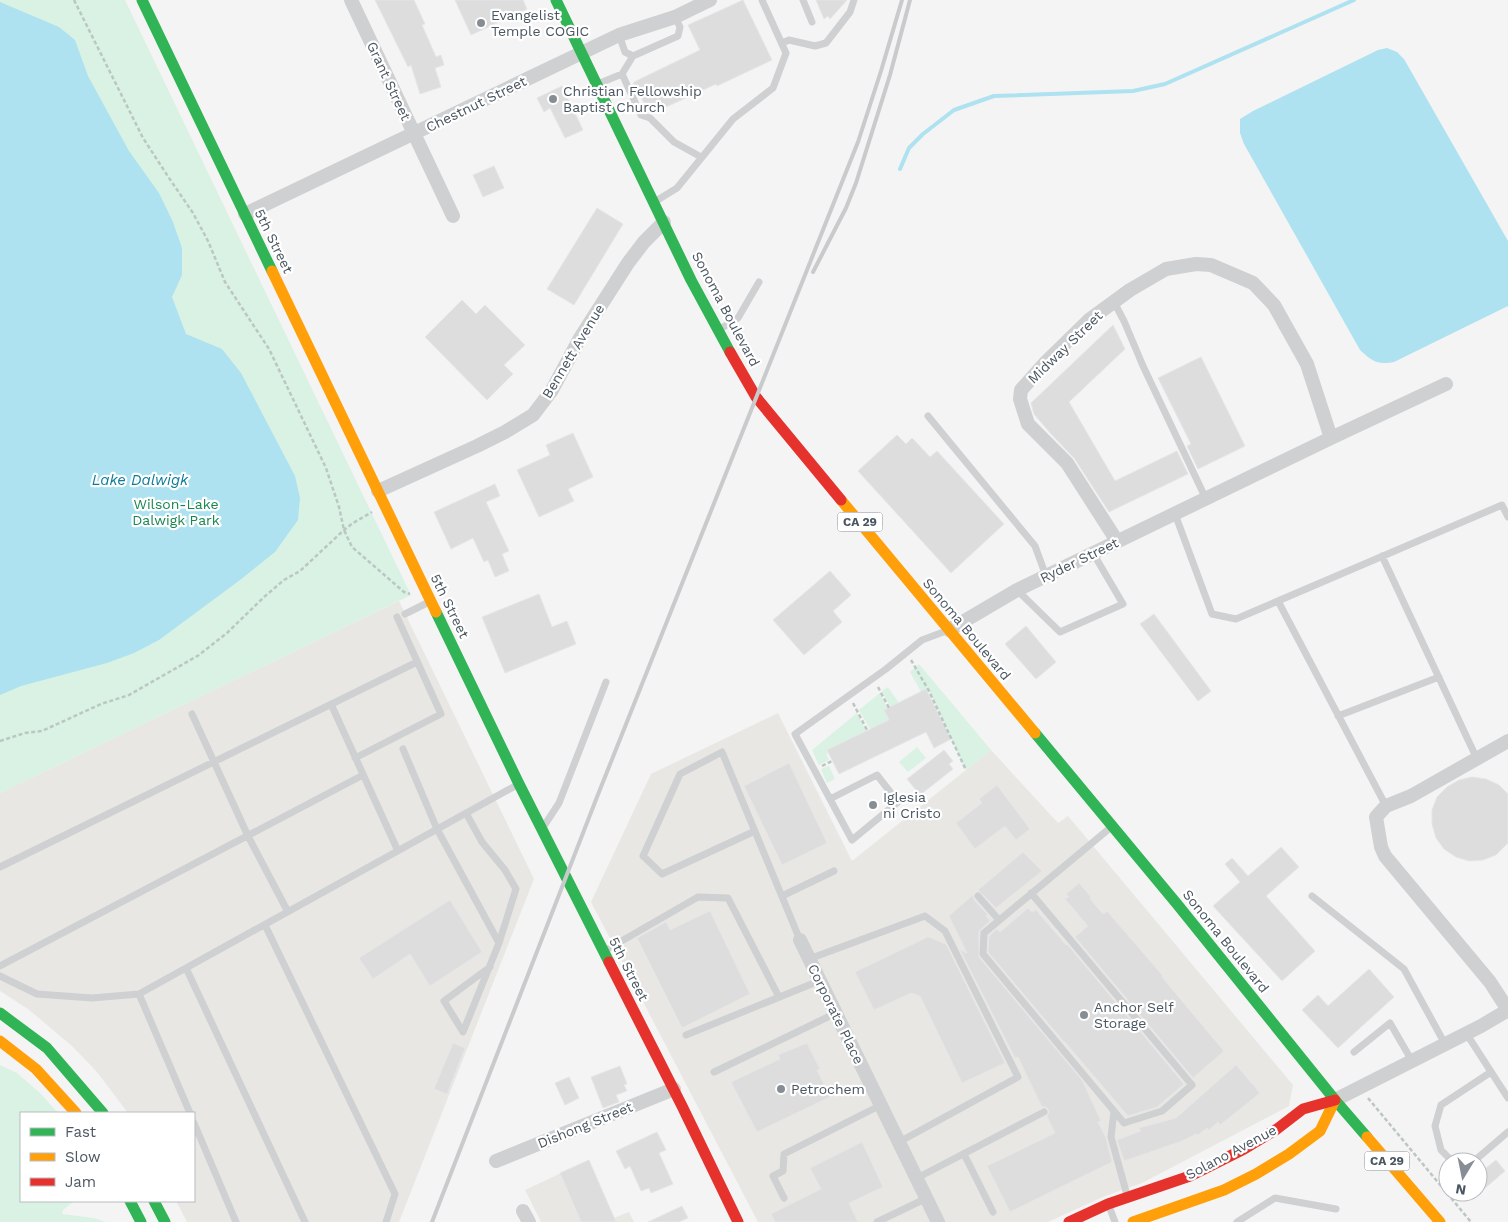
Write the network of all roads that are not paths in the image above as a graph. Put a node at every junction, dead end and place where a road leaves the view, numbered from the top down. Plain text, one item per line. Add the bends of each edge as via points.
1 (142, 0) edge
2 (351, 0) edge
3 (556, 0) edge
4 (710, 0) edge
5 (762, 0) edge
6 (803, 0) edge
7 (854, 0) edge
8 (675, 17) junction
9 (812, 22) dead end
10 (619, 35) junction
11 (782, 43) junction
12 (582, 53) junction
13 (633, 56) junction
14 (622, 74) junction
15 (597, 84) junction
16 (414, 134) junction
17 (701, 157) junction
18 (654, 202) junction
19 (245, 214) junction
20 (453, 216) dead end
21 (664, 222) junction
22 (759, 282) dead end
23 (1114, 302) junction
24 (717, 330) junction
25 (1446, 384) dead end
26 (928, 416) dead end
27 (1332, 438) junction
28 (381, 497) junction
29 (1206, 499) junction
30 (1174, 514) junction
31 (1508, 516) edge
32 (1117, 541) junction
33 (1094, 553) junction
34 (1382, 556) junction
35 (1046, 576) junction
36 (1017, 590) junction
37 (431, 601) junction
38 (1278, 601) junction
39 (405, 614) dead end
40 (397, 617) dead end
41 (949, 630) junction
42 (417, 662) junction
43 (1439, 677) junction
44 (606, 682) dead end
45 (331, 704) junction
46 (192, 714) dead end
47 (1338, 716) junction
48 (1508, 741) edge
49 (403, 749) dead end
50 (355, 758) junction
51 (1477, 758) junction
52 (214, 762) junction
53 (363, 776) junction
54 (519, 784) junction
55 (830, 798) junction
56 (1386, 806) junction
57 (466, 813) junction
58 (1112, 826) junction
59 (438, 829) junction
60 (542, 829) junction
61 (754, 831) junction
62 (248, 836) junction
63 (398, 851) junction
64 (0, 867) edge
65 (834, 871) dead end
66 (1031, 893) junction
67 (782, 896) junction
68 (978, 896) dead end
69 (1312, 896) dead end
70 (288, 912) junction
71 (999, 920) junction
72 (265, 924) junction
73 (800, 940) joint
74 (500, 943) junction
75 (603, 952) junction
76 (809, 960) junction
77 (0, 966) edge
78 (490, 967) junction
79 (186, 968) junction
80 (0, 976) edge
81 (819, 980) junction
82 (139, 994) junction
83 (779, 997) junction
84 (1508, 1010) edge
85 (0, 1013) edge
86 (836, 1013) junction
87 (1466, 1033) junction
88 (686, 1035) dead end
89 (0, 1041) edge
90 (1445, 1044) junction
91 (1354, 1052) dead end
92 (1412, 1061) junction
93 (714, 1072) dead end
94 (1491, 1072) junction
95 (674, 1089) junction
96 (1508, 1098) edge
97 (1335, 1100) junction
98 (881, 1105) junction
99 (1114, 1111) junction
100 (75, 1112) edge
101 (102, 1112) edge
102 (190, 1112) edge
103 (1044, 1112) dead end
104 (195, 1125) edge
105 (1508, 1132) edge
106 (899, 1142) junction
107 (1443, 1152) edge
108 (1485, 1152) edge
109 (964, 1154) junction
110 (496, 1161) dead end
111 (917, 1178) junction
112 (1128, 1197) junction
113 (784, 1198) dead end
114 (926, 1198) junction
115 (131, 1202) edge
116 (155, 1202) edge
117 (1108, 1204) junction
118 (1336, 1209) dead end
119 (993, 1212) dead end
120 (141, 1222) edge
121 (165, 1222) edge
122 (236, 1222) edge
123 (305, 1222) edge
124 (386, 1222) edge
125 (738, 1222) edge
126 (877, 1222) edge
127 (938, 1222) edge
128 (1069, 1222) edge
129 (1115, 1222) edge
130 (1133, 1222) edge
131 (1237, 1222) edge
132 (1440, 1222) edge

1 - 19 main road, 5th Street
2 - 16 street, Grant Street
3 - 12 main road, Sonoma Boulevard / CA 29
4 - 8 street, Chestnut Street
5 - 11 lane
6 - 9 lane
7 - 11 lane via 850,12 826,43 815,46 789,40
8 - 10 street, Chestnut Street
8 - 13 lane via 680,27 678,36
10 - 12 street, Chestnut Street
10 - 13 lane via 626,52
11 - 17 lane via 786,52 773,88 733,119
12 - 15 main road, Sonoma Boulevard / CA 29
12 - 16 street, Chestnut Street
13 - 14 lane
14 - 15 lane
14 - 17 lane via 641,115 650,118 674,142
15 - 18 main road, Sonoma Boulevard / CA 29
16 - 19 street, Chestnut Street
16 - 20 street, Grant Street
17 - 18 lane via 677,188
18 - 21 main road, Sonoma Boulevard / CA 29
19 - 28 main road, 5th Street
21 - 24 main road, Sonoma Boulevard / CA 29
21 - 28 street, Bennett Avenue via 628,263 580,338 552,390 533,415
22 - 24 lane via 738,318
23 - 27 street, Midway Street via 1166,269 1196,264 1211,265 1253,283 1274,305 1307,364
23 - 29 lane
23 - 32 street, Midway Street via 1089,320 1046,362 1021,390 1020,399 1028,424 1067,463
24 - 41 main road, Sonoma Boulevard / CA 29 via 756,397
25 - 27 street, Ryder Street
26 - 35 lane via 1035,546
27 - 29 street, Ryder Street
28 - 37 main road, 5th Street
29 - 30 street, Ryder Street
30 - 32 street, Ryder Street
30 - 38 lane via 1212,614 1236,619
31 - 34 lane via 1502,505
32 - 33 street, Ryder Street
33 - 35 street, Ryder Street
33 - 36 lane via 1123,604 1060,632
34 - 38 lane
34 - 43 lane
35 - 36 street, Ryder Street
36 - 41 street, Ryder Street
37 - 39 lane
37 - 54 main road, 5th Street
38 - 47 lane
40 - 42 lane
41 - 55 lane, Ryder Street via 922,640 795,734
41 - 58 main road, Sonoma Boulevard / CA 29
42 - 45 lane
42 - 50 lane via 441,714
43 - 47 lane
43 - 51 lane
44 - 60 lane via 559,803
45 - 50 lane
45 - 52 lane
46 - 52 lane
47 - 56 lane
48 - 51 street
49 - 59 lane
50 - 53 lane
51 - 56 street via 1411,796
52 - 62 lane
52 - 64 lane
53 - 62 lane
53 - 63 lane
54 - 57 lane
54 - 60 main road, 5th Street
55 - 55 lane, Ryder Street via 877,775 898,802 852,840
56 - 84 street via 1376,818 1385,856 1490,982
57 - 59 lane
57 - 74 lane via 482,842 516,889
58 - 66 lane
58 - 97 main road, Sonoma Boulevard / CA 29
59 - 63 lane
59 - 74 lane
60 - 75 main road, 5th Street
61 - 61 lane via 722,752 680,774 643,856 662,874
61 - 67 lane
62 - 70 lane
62 - 77 lane
63 - 70 lane
65 - 67 lane
66 - 71 lane
66 - 99 lane via 1192,1085 1162,1111 1124,1123
67 - 73 lane
68 - 71 lane
69 - 90 lane via 1404,969
70 - 72 lane
71 - 99 lane via 984,933 983,954
72 - 79 lane
72 - 124 lane via 396,1194
73 - 76 street, Corporate Place
74 - 78 lane
75 - 83 lane via 698,897 728,898
75 - 95 main road, 5th Street
76 - 81 street, Corporate Place
76 - 106 lane via 925,916 945,931 1018,1077
78 - 78 lane via 467,1024 464,1032 444,1001
79 - 82 lane
79 - 123 lane
80 - 82 lane via 37,994 92,998
81 - 83 lane
81 - 86 street, Corporate Place
82 - 102 lane
83 - 88 lane
84 - 87 street, Solano Avenue
85 - 101 main road via 47,1048
86 - 93 lane
86 - 98 street, Corporate Place
87 - 90 street, Solano Avenue
87 - 94 lane
89 - 100 main road via 36,1069
90 - 92 street, Solano Avenue
91 - 92 lane via 1390,1023
92 - 97 street, Solano Avenue
94 - 96 lane
94 - 107 lane via 1441,1105 1435,1126
95 - 110 street, Dishong Street
95 - 125 main road, 5th Street
97 - 112 main road, Solano Avenue via 1303,1108 1244,1149 1190,1176
97 - 130 main road, Solano Avenue via 1320,1131 1256,1174 1224,1190
97 - 132 main road, Sonoma Boulevard / CA 29
98 - 106 street, Corporate Place
98 - 113 lane via 784,1154 783,1171 773,1176
99 - 112 lane via 1111,1137
103 - 109 lane
104 - 122 lane
105 - 108 lane
106 - 111 street, Corporate Place
109 - 111 lane
109 - 119 lane
111 - 114 street, Corporate Place
112 - 117 main road, Solano Avenue
114 - 126 lane
114 - 127 street, Corporate Place
115 - 120 main road
116 - 121 main road
117 - 128 main road, Solano Avenue
117 - 129 lane
118 - 131 lane via 1274,1198

